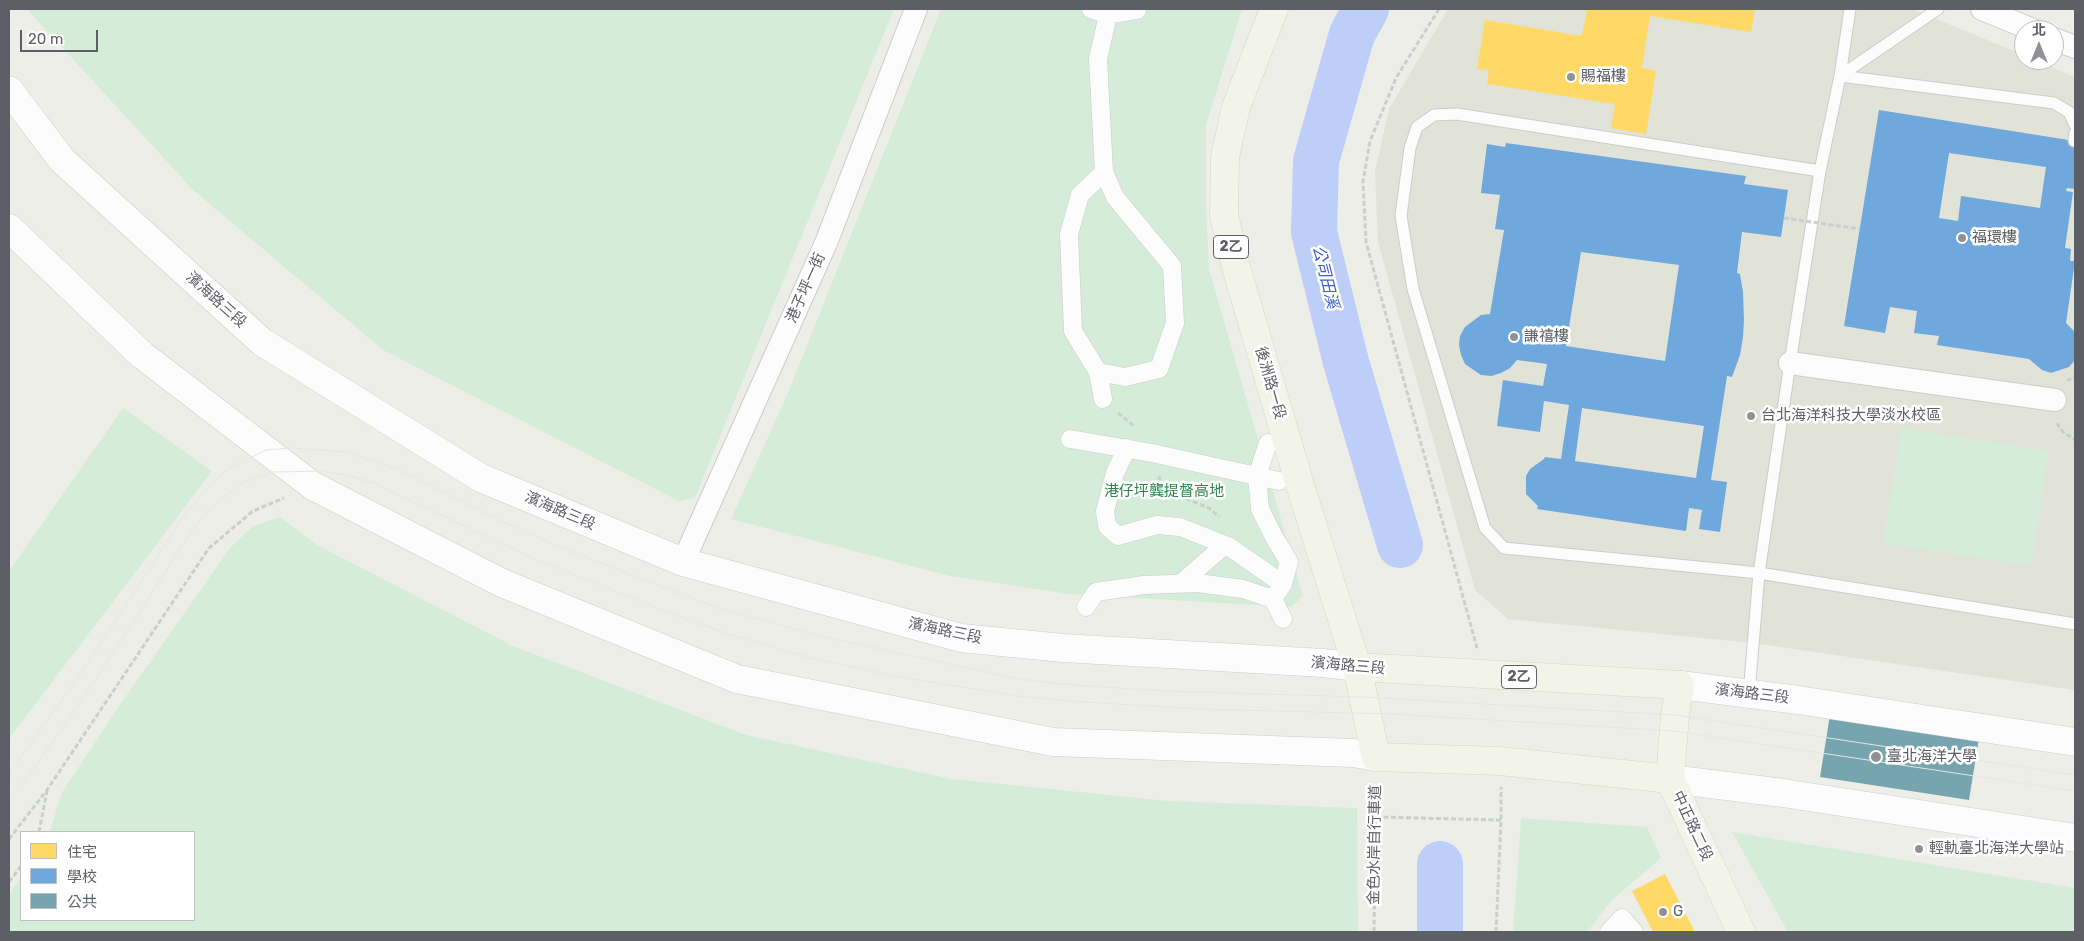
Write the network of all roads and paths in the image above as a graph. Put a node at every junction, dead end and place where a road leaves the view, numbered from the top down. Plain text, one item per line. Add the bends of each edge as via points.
1 (916, 9) edge
2 (1091, 9) edge
3 (1274, 9) edge
4 (1850, 9) edge
5 (1938, 9) edge
6 (1982, 9) edge
7 (1137, 10) edge
8 (1108, 15) junction
9 (2014, 22) edge
10 (1840, 76) junction
11 (9, 90) edge
12 (2075, 125) edge
13 (1820, 171) junction
14 (1104, 172) junction
15 (1784, 218) dead end
16 (9, 228) edge
17 (1860, 229) dead end
18 (1790, 363) junction
19 (1098, 372) junction
20 (1103, 399) dead end
21 (2055, 400) dead end
22 (2063, 432) dead end
23 (1070, 439) dead end
24 (2075, 440) edge
25 (1268, 443) dead end
26 (1127, 448) junction
27 (1177, 458) junction
28 (1257, 476) junction
29 (1279, 481) dead end
30 (312, 486) junction
31 (1225, 544) junction
32 (683, 562) junction
33 (1759, 573) junction
34 (1180, 584) junction
35 (1283, 584) junction
36 (1273, 599) junction
37 (1086, 606) dead end
38 (1283, 620) dead end
39 (2075, 624) edge
40 (1357, 667) junction
41 (1680, 685) junction
42 (1749, 694) junction
43 (2075, 742) edge
44 (1376, 757) junction
45 (1500, 761) junction
46 (1670, 779) junction
47 (47, 790) junction
48 (1376, 817) junction
49 (1501, 820) junction
50 (39, 831) edge
51 (2075, 838) edge
52 (9, 839) edge
53 (20, 867) edge
54 (9, 882) edge
55 (1374, 932) edge
56 (1496, 932) edge
57 (1609, 932) edge
58 (1634, 932) edge
59 (1741, 932) edge

1 - 32 street, 港子坪一街 via 826,243
2 - 8 street
3 - 40 main road, 後洲路一段 / 2乙 via 1236,107 1225,157 1224,215 1236,267 1300,485
4 - 10 lane
5 - 10 lane
6 - 9 street
7 - 8 street
8 - 14 street via 1098,59
10 - 12 lane via 2054,103 2069,112
10 - 13 lane
11 - 32 street, 濱海路三段 via 62,160 262,342 481,478
13 - 18 lane
13 - 33 lane via 1457,114 1434,116 1417,127 1410,148 1401,216 1413,289 1485,528 1504,548
14 - 19 street via 1080,195 1069,234 1072,331
14 - 19 street via 1115,197 1172,266 1175,323 1159,369 1126,376
15 - 17 path, bridge
16 - 30 street via 142,355
18 - 21 street
18 - 33 lane
19 - 20 street
22 - 24 path
23 - 26 street
25 - 28 street
26 - 27 street
26 - 31 street via 1115,474 1105,511 1107,526 1118,536 1157,525 1180,527
27 - 28 street
27 - 31 path via 1161,470 1159,480 1170,492 1209,508 1222,520
28 - 29 street
28 - 35 street via 1260,509 1289,562
30 - 44 street via 502,583 737,679 1052,742 1353,753
30 - 47 path via 253,511 209,548
31 - 34 street
31 - 35 street
32 - 40 street, 濱海路三段 via 961,638 1063,648
33 - 39 lane
33 - 42 lane
34 - 36 street via 1243,589
34 - 37 street via 1096,592
35 - 36 street
36 - 38 street
40 - 41 main road, 濱海路三段 / 2乙
40 - 44 main road, 後洲路一段 / 2乙
41 - 42 street, 濱海路三段
41 - 46 main road, 中正路二段
42 - 43 street, 濱海路三段
44 - 45 main road
44 - 48 path, 金色水岸自行車道
45 - 46 main road
45 - 49 path
46 - 51 street
46 - 59 main road, 中正路二段
47 - 50 path
47 - 52 path
48 - 49 path
48 - 55 path, 金色水岸自行車道
49 - 56 path
53 - 54 path
57 - 58 street via 1622,918

